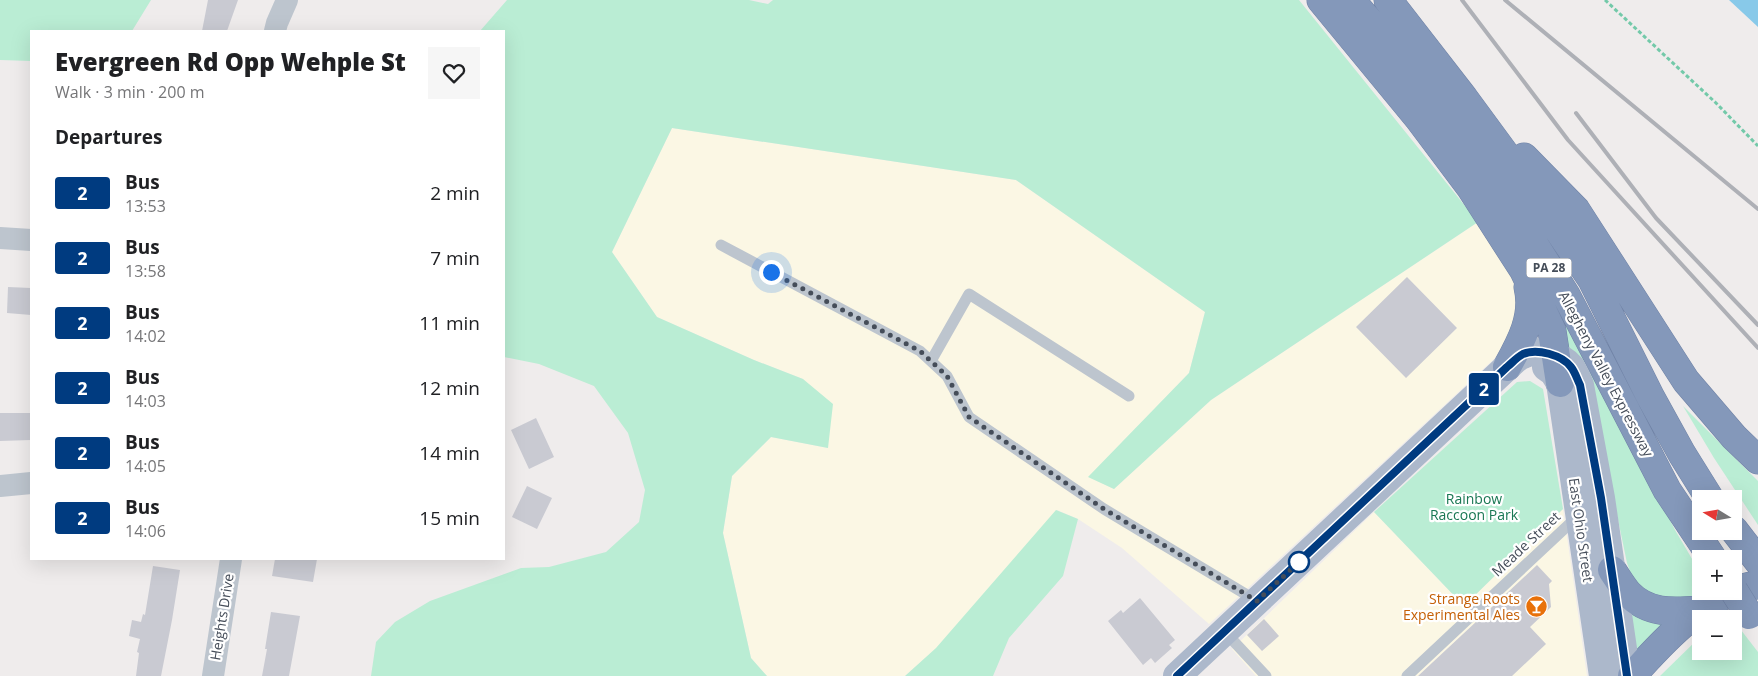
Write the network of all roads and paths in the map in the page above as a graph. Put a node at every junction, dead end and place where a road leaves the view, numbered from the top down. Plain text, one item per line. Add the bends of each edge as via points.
1 (287, 0) edge
2 (1321, 0) edge
3 (1351, 0) edge
4 (1388, 0) edge
5 (1605, 0) edge
6 (275, 30) edge
7 (1464, 98) junction
8 (1758, 146) edge
9 (0, 238) edge
10 (30, 240) edge
11 (721, 245) dead end
12 (1524, 271) junction
13 (931, 361) junction
14 (1507, 367) junction
15 (1559, 370) junction
16 (1129, 396) dead end
17 (1758, 460) edge
18 (30, 483) edge
19 (0, 486) edge
20 (1704, 490) edge
21 (1590, 506) junction
22 (1742, 540) edge
23 (1706, 550) edge
24 (231, 560) edge
25 (1758, 561) edge
26 (1612, 570) junction
27 (1758, 585) edge
28 (1740, 600) edge
29 (1257, 601) junction
30 (1699, 610) edge
31 (1692, 611) edge
32 (1692, 617) edge
33 (1753, 622) edge
34 (1225, 632) junction
35 (213, 676) edge
36 (1177, 676) edge
37 (1266, 676) edge
38 (1407, 676) edge
39 (1603, 676) edge
40 (1627, 676) edge
41 (1632, 676) edge

1 - 6 street
2 - 12 highway via 1425,126 1470,187
3 - 23 highway, Allegheny Valley Expressway / PA 28 via 1459,132 1512,209 1566,295 1667,490
4 - 7 highway, Allegheny Valley Expressway / PA 28
5 - 8 path
7 - 17 highway via 1576,210 1686,381
7 - 20 highway, Allegheny Valley Expressway / PA 28 via 1592,280 1650,396
9 - 10 street
11 - 13 lane via 920,351
12 - 14 highway via 1530,299 1526,331
12 - 15 highway via 1552,331
13 - 16 lane via 969,294
13 - 29 lane via 947,376 969,417 1104,509
14 - 15 main road via 1523,354 1539,352
14 - 29 main road
15 - 21 main road, East Ohio Street via 1566,361 1580,385
18 - 19 street
21 - 26 main road, East Ohio Street
21 - 38 lane, Meade Street
21 - 39 main road, East Ohio Street
22 - 25 highway
24 - 35 street, Heights Drive
26 - 31 highway via 1628,593 1645,606 1668,613
26 - 40 main road, East Ohio Street
27 - 30 highway via 1724,595
28 - 33 highway, bridge
29 - 34 main road
32 - 41 highway
34 - 36 main road
34 - 37 lane

